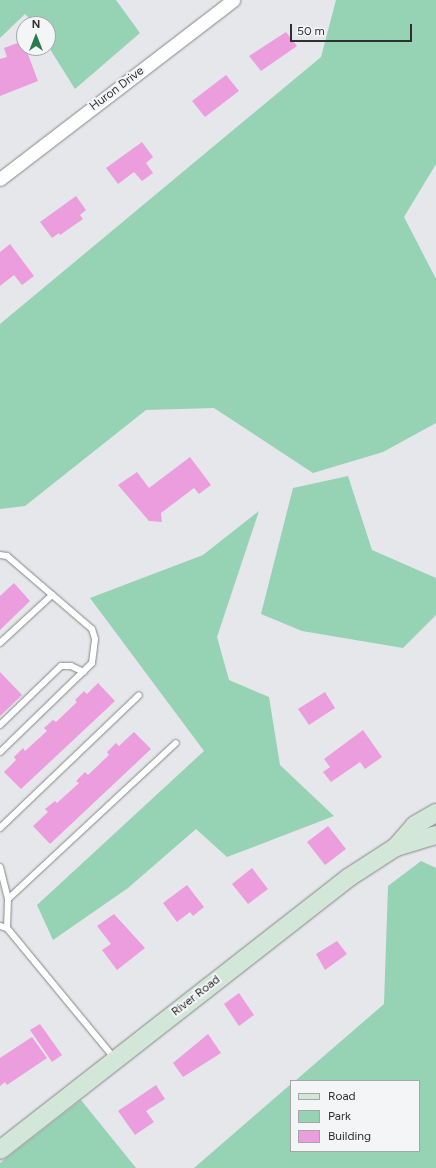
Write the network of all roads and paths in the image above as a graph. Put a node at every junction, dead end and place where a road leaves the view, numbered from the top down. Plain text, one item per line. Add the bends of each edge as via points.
1 (233, 0) edge
2 (0, 179) edge
3 (0, 555) edge
4 (52, 594) junction
5 (0, 643) edge
6 (84, 672) junction
7 (139, 695) dead end
8 (0, 725) edge
9 (176, 743) dead end
10 (0, 752) edge
11 (435, 813) edge
12 (0, 828) edge
13 (432, 839) edge
14 (396, 847) junction
15 (0, 866) edge
16 (8, 900) junction
17 (0, 926) edge
18 (7, 928) junction
19 (115, 1060) junction
20 (0, 1150) edge

1 - 2 street, Huron Drive
3 - 4 lane via 7,556
4 - 5 lane
4 - 6 lane via 92,629 95,652 92,664
6 - 8 lane via 71,666 61,666
6 - 10 lane
7 - 12 lane
9 - 16 lane
11 - 14 street via 415,825
13 - 14 street
14 - 19 street, River Road via 348,878
15 - 16 lane
16 - 18 lane
17 - 18 lane
18 - 19 lane
19 - 20 street, River Road

